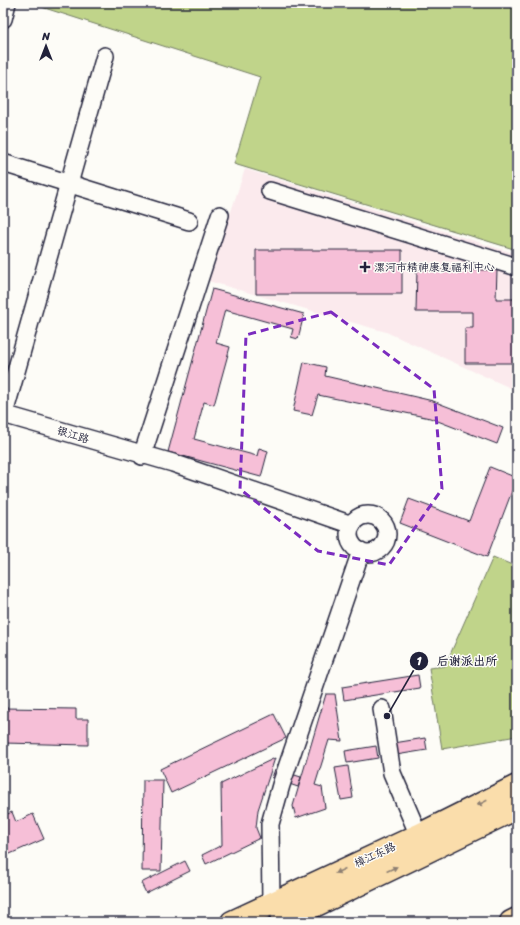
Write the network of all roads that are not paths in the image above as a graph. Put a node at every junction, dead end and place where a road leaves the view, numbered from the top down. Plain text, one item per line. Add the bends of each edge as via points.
1 (8, 3) edge
2 (3, 19) edge
3 (105, 56) dead end
4 (3, 163) edge
5 (69, 184) junction
6 (270, 191) dead end
7 (220, 215) dead end
8 (188, 221) dead end
9 (517, 267) edge
10 (3, 414) edge
11 (142, 456) junction
12 (352, 525) junction
13 (361, 551) junction
14 (382, 709) dead end
15 (517, 786) edge
16 (517, 808) edge
17 (423, 844) junction
18 (271, 902) junction
19 (517, 919) edge
20 (232, 922) edge
21 (280, 922) edge
22 (511, 922) edge

1 - 2 street
3 - 5 street
4 - 5 street
5 - 8 street
5 - 10 street
6 - 9 street
7 - 11 street
10 - 11 street, 银江路
11 - 12 street, 银江路 via 173,463
12 - 13 street via 350,537 355,548
12 - 13 street via 361,517 373,516 379,518 386,528 386,540 379,549 367,553
13 - 18 street via 270,824
14 - 17 street via 392,773
15 -> 17 main road, 樟江东路
16 - 17 main road, 樟江东路
17 -> 18 main road, 樟江东路
21 -> 17 main road, 樟江东路
18 - 20 main road, 樟江东路
19 - 22 main road

